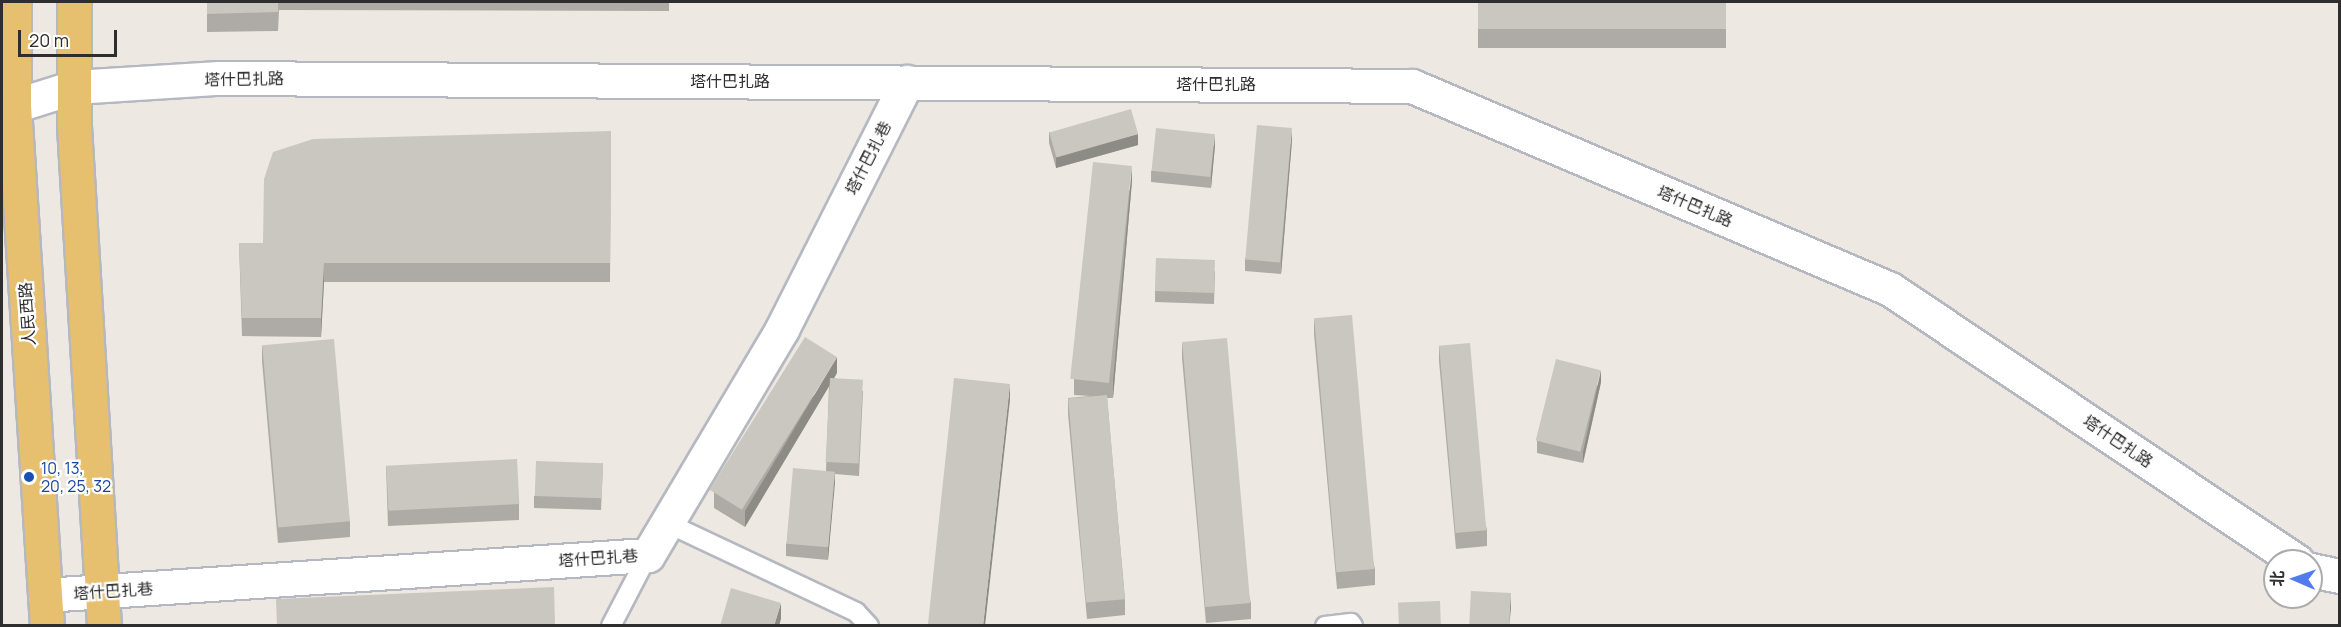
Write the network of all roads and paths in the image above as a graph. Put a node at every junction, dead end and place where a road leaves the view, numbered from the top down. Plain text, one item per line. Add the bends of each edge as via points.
1 (14, 2) edge
2 (74, 2) edge
3 (907, 82) junction
4 (74, 87) junction
5 (8, 106) edge
6 (667, 523) junction
7 (2279, 549) edge
8 (648, 555) junction
9 (2323, 572) edge
10 (2340, 576) edge
11 (102, 592) junction
12 (46, 610) edge
13 (104, 626) edge
14 (611, 626) edge
15 (869, 626) edge
16 (1325, 626) edge
17 (1353, 626) edge

1 - 5 main road, 人民西路
2 - 4 main road
3 - 4 street, 塔什巴扎路 via 219,78
3 - 6 street, 塔什巴扎巷 via 782,328
3 - 7 street, 塔什巴扎路 via 1412,86 1890,289
4 - 5 street, 塔什巴扎路
4 - 11 main road
5 - 12 main road, 人民西路
6 - 8 street, 塔什巴扎巷
6 - 15 lane via 856,612
8 - 11 street, 塔什巴扎巷
8 - 14 lane
9 - 10 street
11 - 12 street, 塔什巴扎巷
11 - 13 main road
16 - 17 lane

